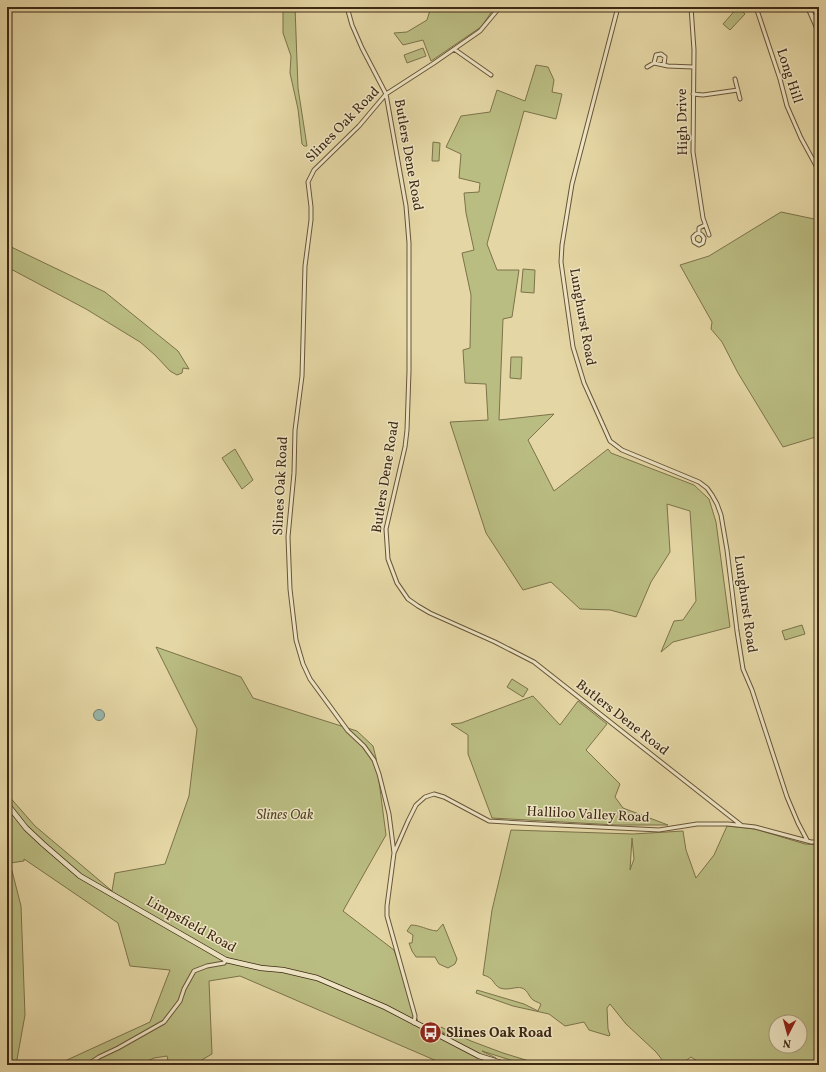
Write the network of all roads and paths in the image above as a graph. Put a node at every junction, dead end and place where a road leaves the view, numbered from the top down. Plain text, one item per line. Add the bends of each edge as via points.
1 (347, 7) edge
2 (500, 7) edge
3 (618, 7) edge
4 (691, 7) edge
5 (756, 7) edge
6 (808, 7) edge
7 (819, 32) edge
8 (454, 49) junction
9 (654, 63) junction
10 (664, 64) junction
11 (647, 67) dead end
12 (693, 67) junction
13 (491, 75) dead end
14 (735, 79) dead end
15 (738, 90) junction
16 (386, 94) junction
17 (693, 94) junction
18 (740, 99) dead end
19 (819, 171) edge
20 (705, 225) junction
21 (699, 234) dead end
22 (709, 235) dead end
23 (7, 804) edge
24 (741, 825) junction
25 (807, 840) junction
26 (819, 842) edge
27 (392, 843) junction
28 (398, 843) junction
29 (394, 854) junction
30 (226, 960) junction
31 (414, 1022) junction
32 (87, 1065) edge
33 (508, 1065) edge

1 - 16 street, Butlers Dene Road via 362,48
2 - 8 street, Slines Oak Road via 480,31
3 - 25 street, Lunghurst Road via 572,184 562,245 561,262 573,347 584,383 610,441 622,450 699,482 707,488 718,504 727,550 743,669 787,797
4 - 12 street, High Drive
5 - 19 street, Long Hill via 787,106
6 - 7 street
8 - 13 street
8 - 16 street, Slines Oak Road
9 - 10 street
9 - 10 street via 656,56 661,54 665,57
9 - 11 street
10 - 12 street
12 - 17 street, High Drive
14 - 15 street
15 - 17 street
15 - 18 street
16 - 24 street, Butlers Dene Road via 405,199 410,243 408,430 386,529 388,559 397,583 408,599 430,613 484,636 534,662
16 - 27 street, Slines Oak Road via 314,170 308,182 311,220 305,266 302,376 295,430 288,555 292,614 303,664 322,696 374,760 389,814
17 - 20 street, High Drive via 693,152
20 - 21 street via 699,228
20 - 22 street, High Drive
23 - 30 main road, Limpsfield Road via 26,828 80,876
24 - 25 street, Halliloo Valley Road
24 - 28 street, Halliloo Valley Road via 697,824 659,830 489,821 434,794 416,805
25 - 26 street, Halliloo Valley Road
27 - 28 street
27 - 29 street, Slines Oak Road
28 - 29 street, Halliloo Valley Road
29 - 31 street, Slines Oak Road via 387,916 415,1016
30 - 31 main road, Limpsfield Road via 316,978
30 - 32 street via 224,963 194,971 180,1001 164,1022
31 - 33 main road, Limpsfield Road via 479,1056

